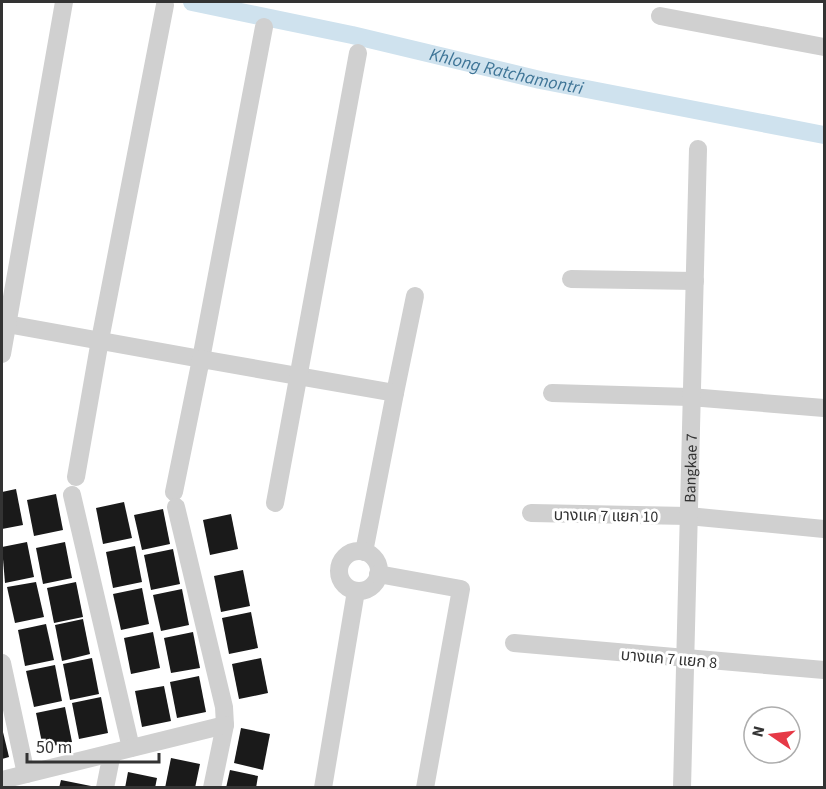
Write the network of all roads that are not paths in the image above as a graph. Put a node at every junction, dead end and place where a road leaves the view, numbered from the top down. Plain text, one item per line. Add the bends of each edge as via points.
1 (64, 2) edge
2 (165, 5) dead end
3 (660, 16) dead end
4 (264, 27) dead end
5 (825, 47) edge
6 (358, 53) dead end
7 (698, 149) dead end
8 (571, 279) dead end
9 (695, 280) junction
10 (415, 296) dead end
11 (7, 324) junction
12 (100, 340) junction
13 (2, 354) edge
14 (201, 359) junction
15 (298, 377) junction
16 (395, 393) junction
17 (552, 393) dead end
18 (690, 397) junction
19 (825, 408) edge
20 (76, 477) dead end
21 (72, 495) dead end
22 (275, 503) dead end
23 (531, 513) dead end
24 (688, 516) junction
25 (825, 529) edge
26 (364, 552) junction
27 (378, 574) junction
28 (356, 591) junction
29 (514, 643) dead end
30 (684, 660) junction
31 (2, 663) edge
32 (825, 670) edge
33 (225, 725) junction
34 (131, 748) junction
35 (112, 753) junction
36 (26, 774) junction
37 (2, 780) edge
38 (105, 788) edge
39 (213, 788) edge
40 (322, 788) edge
41 (426, 788) edge
42 (682, 788) edge

1 - 11 street
2 - 12 street
3 - 5 street
4 - 14 street
6 - 15 street
7 - 9 street, Bangkae 7
8 - 9 street
9 - 18 street, Bangkae 7
10 - 16 street
11 - 12 street
11 - 13 street
12 - 14 street
12 - 20 street
14 - 15 street
14 - 33 street via 175,500
15 - 16 street
15 - 22 street
16 - 26 street
17 - 18 street
18 - 19 street
18 - 24 street, Bangkae 7
21 - 34 street
23 - 24 street, บางแค 7 แยก 10
24 - 25 street, บางแค 7 แยก 10
24 - 30 street, Bangkae 7
26 - 27 street via 377,563
26 - 28 street via 345,556 339,567 341,580
27 - 28 street via 368,589
27 - 41 street via 461,589
28 - 40 street
29 - 30 street, บางแค 7 แยก 8
30 - 32 street, บางแค 7 แยก 8
30 - 42 street, Bangkae 7
31 - 36 street
33 - 34 street
33 - 39 street
34 - 35 street
35 - 36 street
35 - 38 street
36 - 37 street

